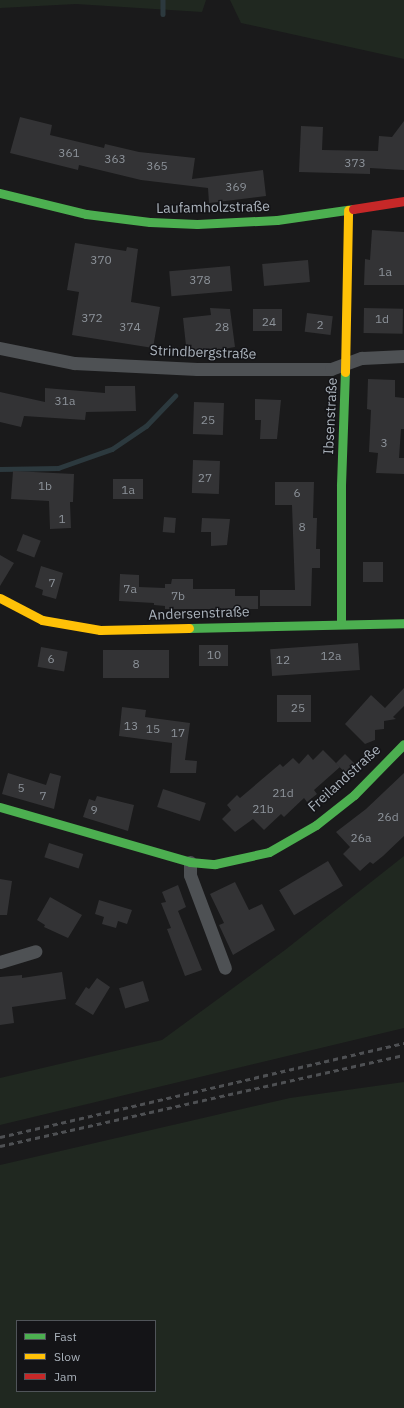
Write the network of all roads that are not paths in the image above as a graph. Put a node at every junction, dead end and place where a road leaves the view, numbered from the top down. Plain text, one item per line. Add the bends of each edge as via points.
1 (0, 193) edge
2 (404, 201) edge
3 (348, 210) junction
4 (0, 348) edge
5 (404, 356) edge
6 (346, 364) junction
7 (0, 598) edge
8 (341, 623) junction
9 (404, 623) edge
10 (404, 744) edge
11 (0, 807) edge
12 (190, 862) junction
13 (35, 951) dead end
14 (0, 962) edge
15 (225, 968) dead end

1 - 3 street, Laufamholzstraße via 86,214 168,223 237,223
2 - 3 street, Laufamholzstraße
3 - 6 street, Ibsenstraße
4 - 6 street, Strindbergstraße via 45,358 102,365 331,369
5 - 6 street, Strindbergstraße via 362,358
6 - 8 street, Ibsenstraße via 341,485
7 - 8 street, Andersenstraße via 42,620 100,630
8 - 9 street, Andersenstraße
10 - 12 street, Freilandstraße via 354,795 316,825 269,852 215,864
11 - 12 street, Freilandstraße
12 - 15 street via 190,876
13 - 14 street

